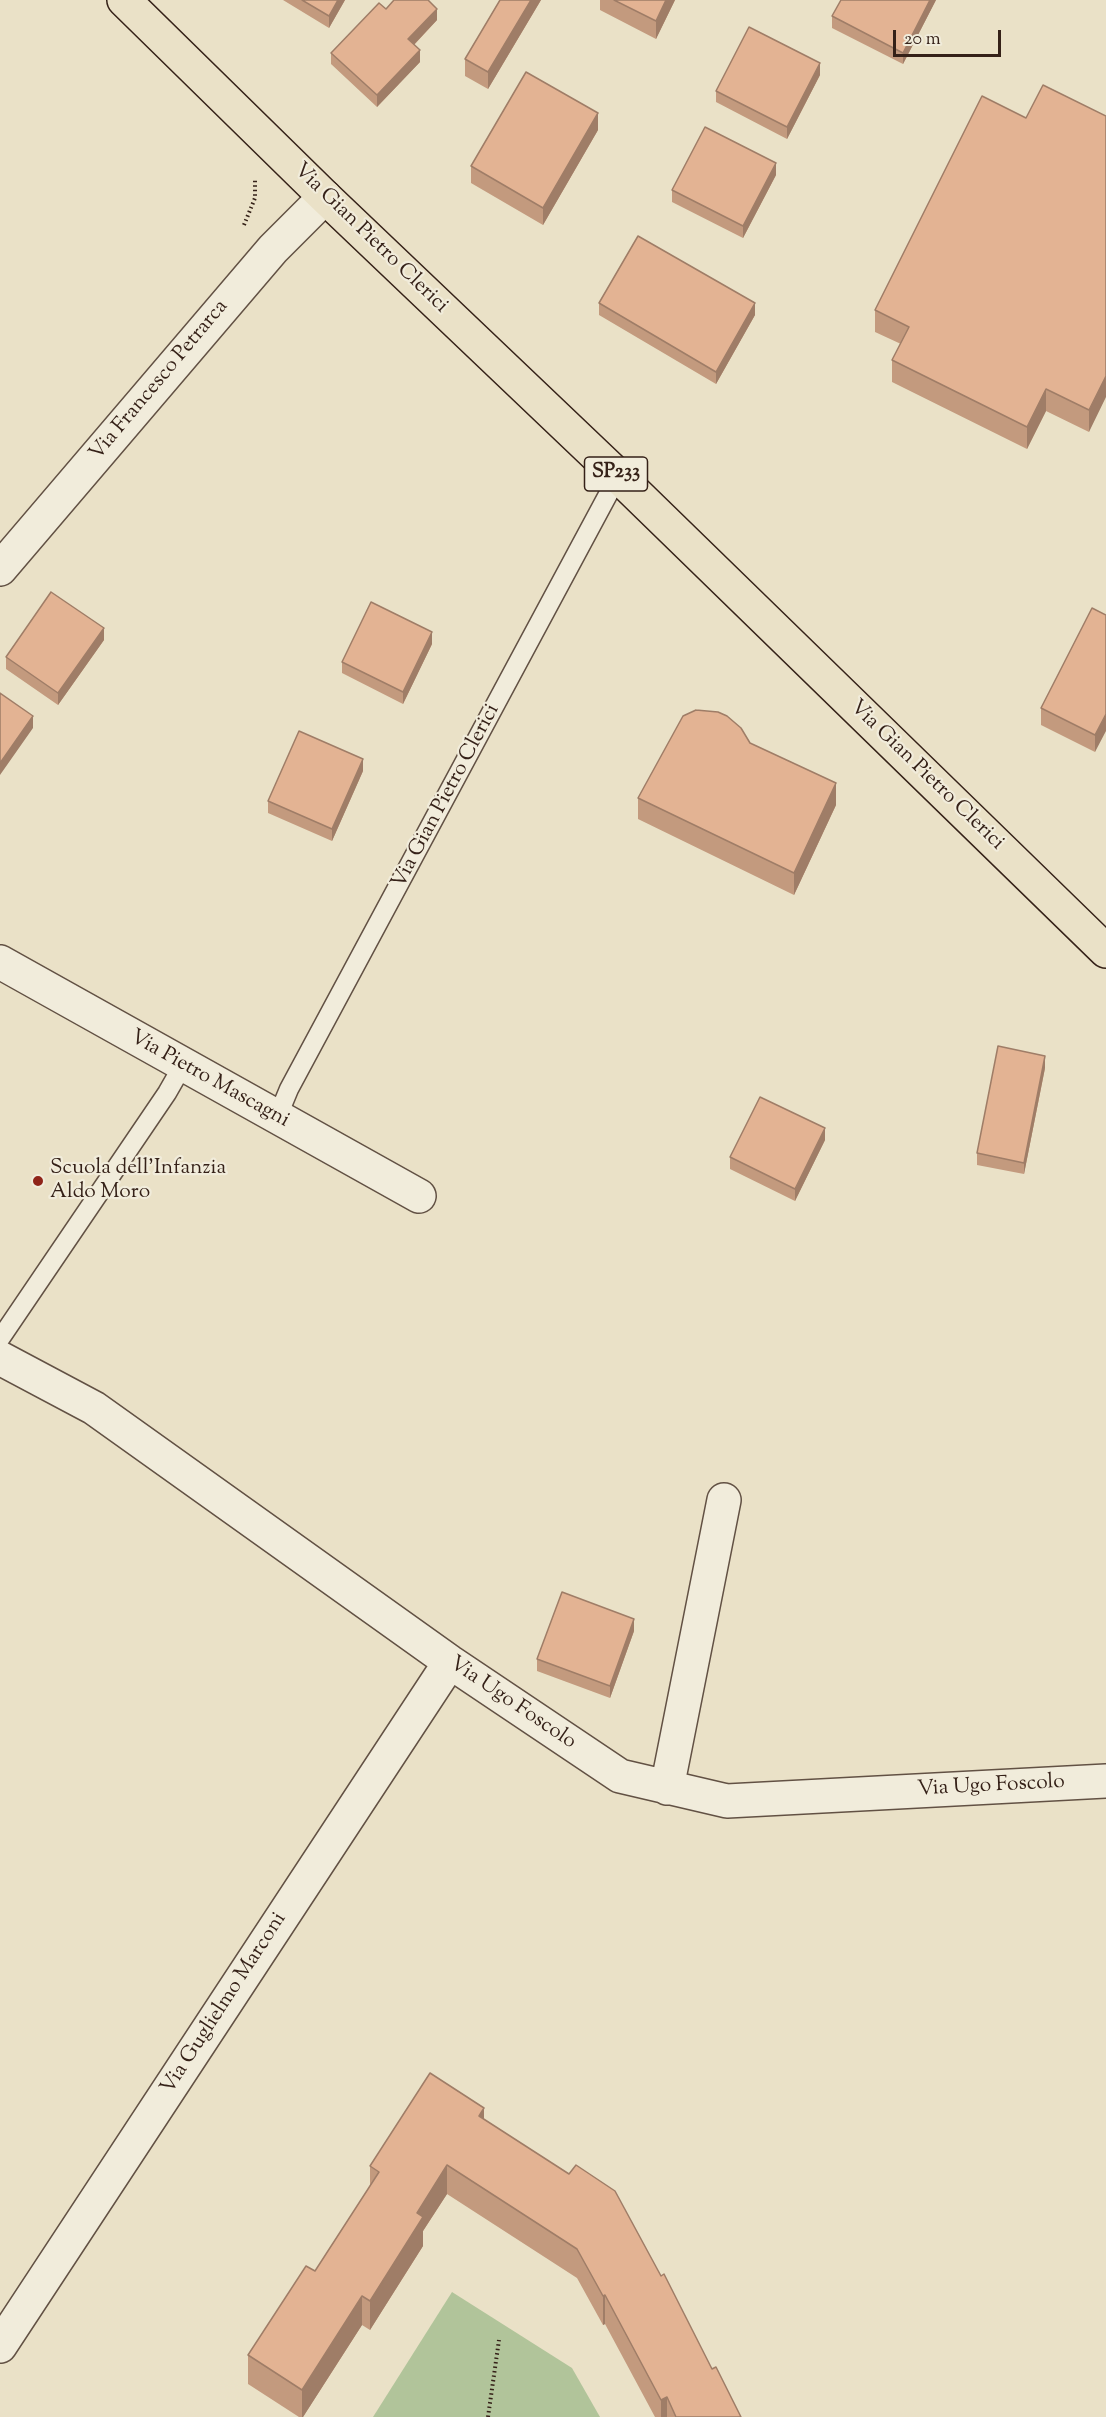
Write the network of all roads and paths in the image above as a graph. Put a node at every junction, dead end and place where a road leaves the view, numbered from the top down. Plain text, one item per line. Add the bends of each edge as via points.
1 (124, 0) edge
2 (254, 168) dead end
3 (325, 196) junction
4 (243, 227) dead end
5 (618, 476) junction
6 (0, 569) edge
7 (1106, 951) edge
8 (0, 963) edge
9 (183, 1065) junction
10 (278, 1118) junction
11 (419, 1196) dead end
12 (0, 1339) edge
13 (0, 1358) edge
14 (724, 1500) dead end
15 (450, 1662) junction
16 (1106, 1781) edge
17 (667, 1788) junction
18 (500, 2340) dead end
19 (0, 2346) edge
20 (488, 2417) edge

1 - 3 main road, Via Gian Pietro Clerici / SP233
2 - 4 path via 255,198
3 - 5 main road, Via Gian Pietro Clerici / SP233
3 - 6 street, Via Francesco Petrarca via 273,249
5 - 7 main road, Via Gian Pietro Clerici / SP233
5 - 10 lane, Via Gian Pietro Clerici via 289,1089
8 - 9 street, Via Pietro Mascagni
9 - 10 street, Via Pietro Mascagni
9 - 12 lane
10 - 11 street, Via Pietro Mascagni
13 - 15 street, Via Ugo Foscolo via 94,1408
14 - 17 street
15 - 17 street, Via Ugo Foscolo via 620,1776
15 - 19 street, Via Guglielmo Marconi
16 - 17 street, Via Ugo Foscolo via 728,1802
18 - 20 path

